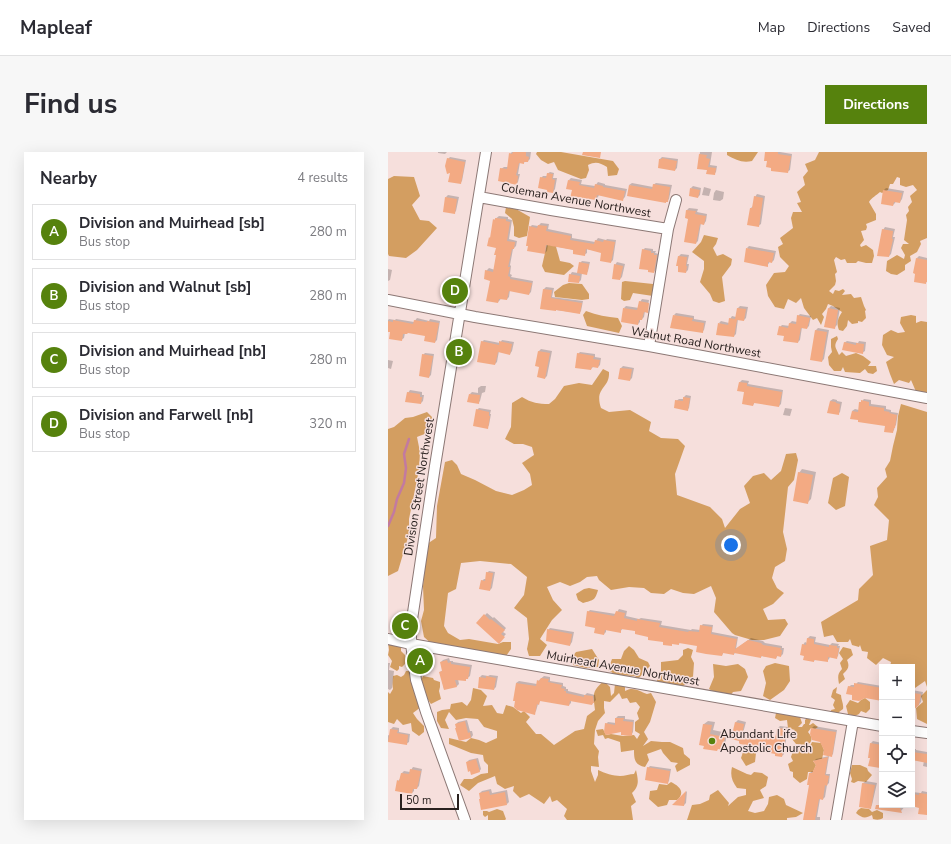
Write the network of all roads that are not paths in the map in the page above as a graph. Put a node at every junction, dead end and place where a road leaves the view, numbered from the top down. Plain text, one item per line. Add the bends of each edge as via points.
1 (486, 152) edge
2 (479, 197) junction
3 (676, 200) dead end
4 (668, 229) junction
5 (388, 300) edge
6 (460, 314) junction
7 (649, 346) junction
8 (927, 398) edge
9 (388, 639) edge
10 (411, 644) junction
11 (853, 721) junction
12 (879, 725) edge
13 (915, 731) edge
14 (927, 733) edge
15 (465, 820) edge
16 (837, 820) edge

1 - 2 street, Division Street Northwest
2 - 4 street, Coleman Avenue Northwest
2 - 6 street, Division Street Northwest
3 - 4 street
4 - 7 street
5 - 6 street, Walnut Road Northwest
6 - 7 street, Walnut Road Northwest
6 - 10 street, Division Street Northwest via 415,598
7 - 8 street, Walnut Road Northwest
9 - 10 street, Muirhead Avenue Northwest
10 - 11 street, Muirhead Avenue Northwest
10 - 15 street, Division Street Northwest via 416,680
11 - 12 street, Muirhead Avenue Northwest
11 - 16 street
13 - 14 street

